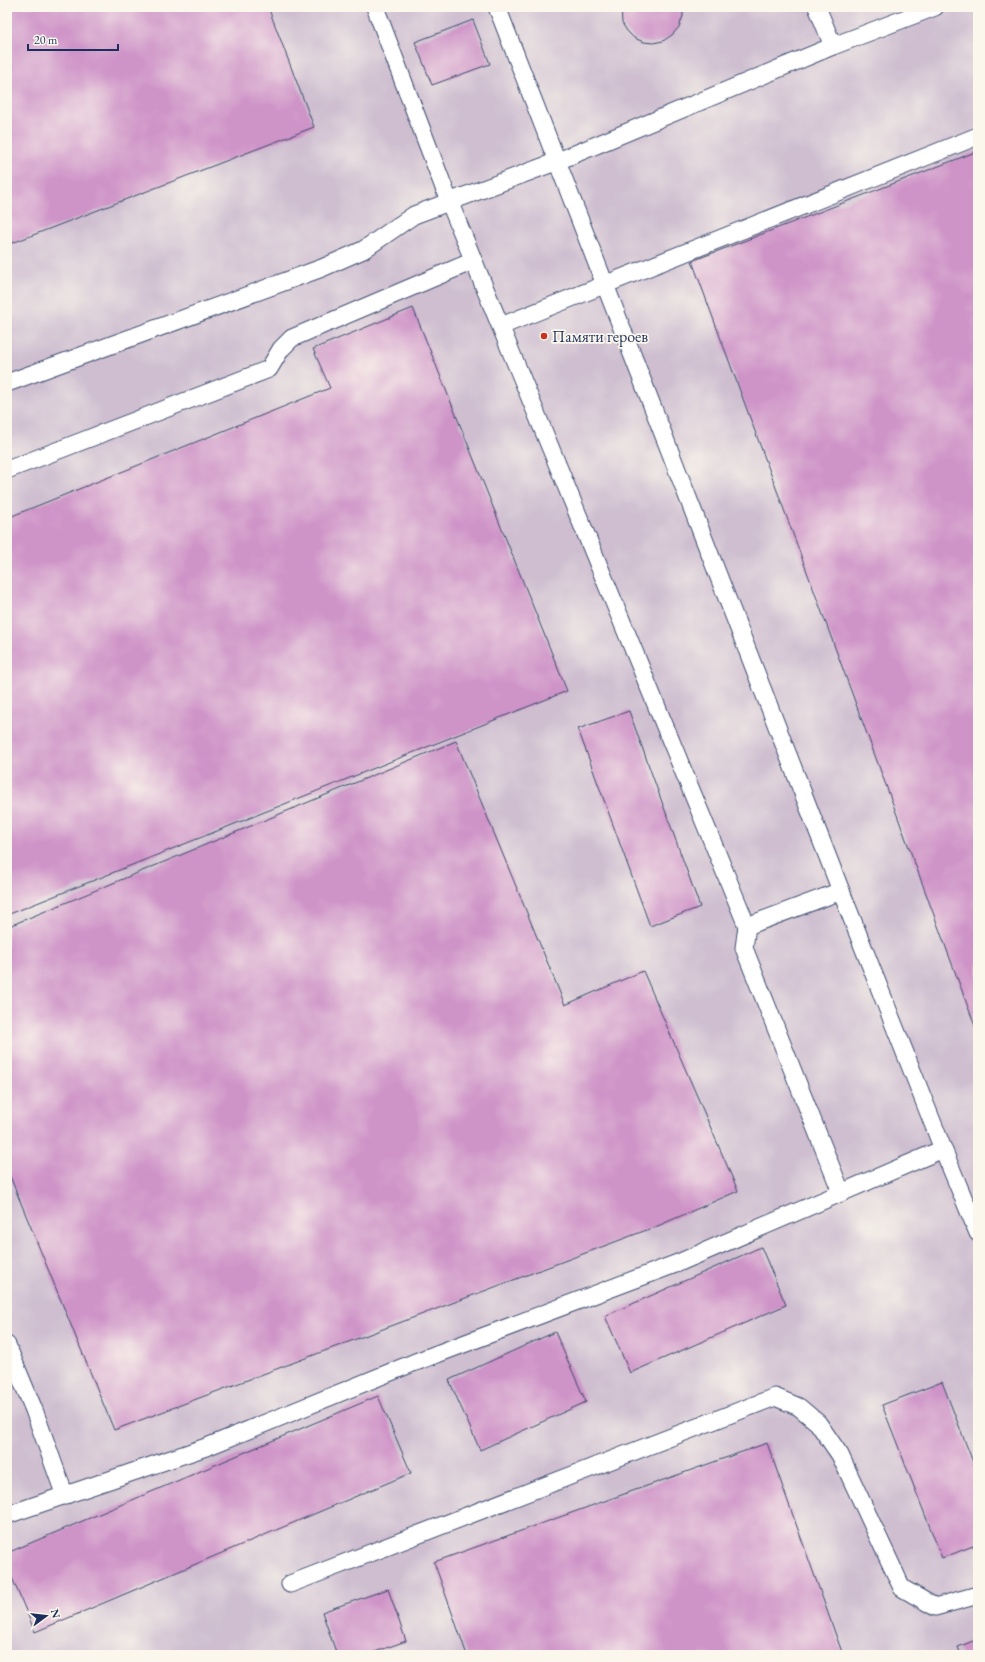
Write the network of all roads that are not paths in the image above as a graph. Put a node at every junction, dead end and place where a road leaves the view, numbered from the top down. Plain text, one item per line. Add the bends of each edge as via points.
1 (375, 7) edge
2 (498, 7) edge
3 (817, 7) edge
4 (935, 7) edge
5 (833, 46) junction
6 (978, 136) edge
7 (558, 161) junction
8 (449, 202) junction
9 (473, 261) junction
10 (604, 284) junction
11 (501, 326) junction
12 (7, 383) edge
13 (7, 470) edge
14 (841, 891) junction
15 (747, 926) junction
16 (943, 1149) junction
17 (841, 1192) junction
18 (978, 1233) edge
19 (7, 1345) edge
20 (65, 1496) junction
21 (7, 1515) edge
22 (290, 1584) dead end
23 (978, 1595) edge

1 - 8 lane
2 - 7 lane
3 - 5 lane
4 - 5 lane
5 - 7 lane
6 - 10 lane
7 - 8 lane
7 - 10 lane
8 - 9 lane
8 - 12 lane via 414,215 363,250 322,268
9 - 11 lane
9 - 13 lane via 292,338 281,348 269,369
10 - 11 lane
10 - 14 lane
11 - 15 lane
14 - 15 lane
14 - 16 lane
15 - 17 lane via 744,948
16 - 17 lane
16 - 18 lane
17 - 20 lane via 678,1263 413,1363 209,1446
19 - 20 lane
20 - 21 lane
22 - 23 lane via 775,1397 798,1407 818,1423 836,1449 902,1588 936,1607

